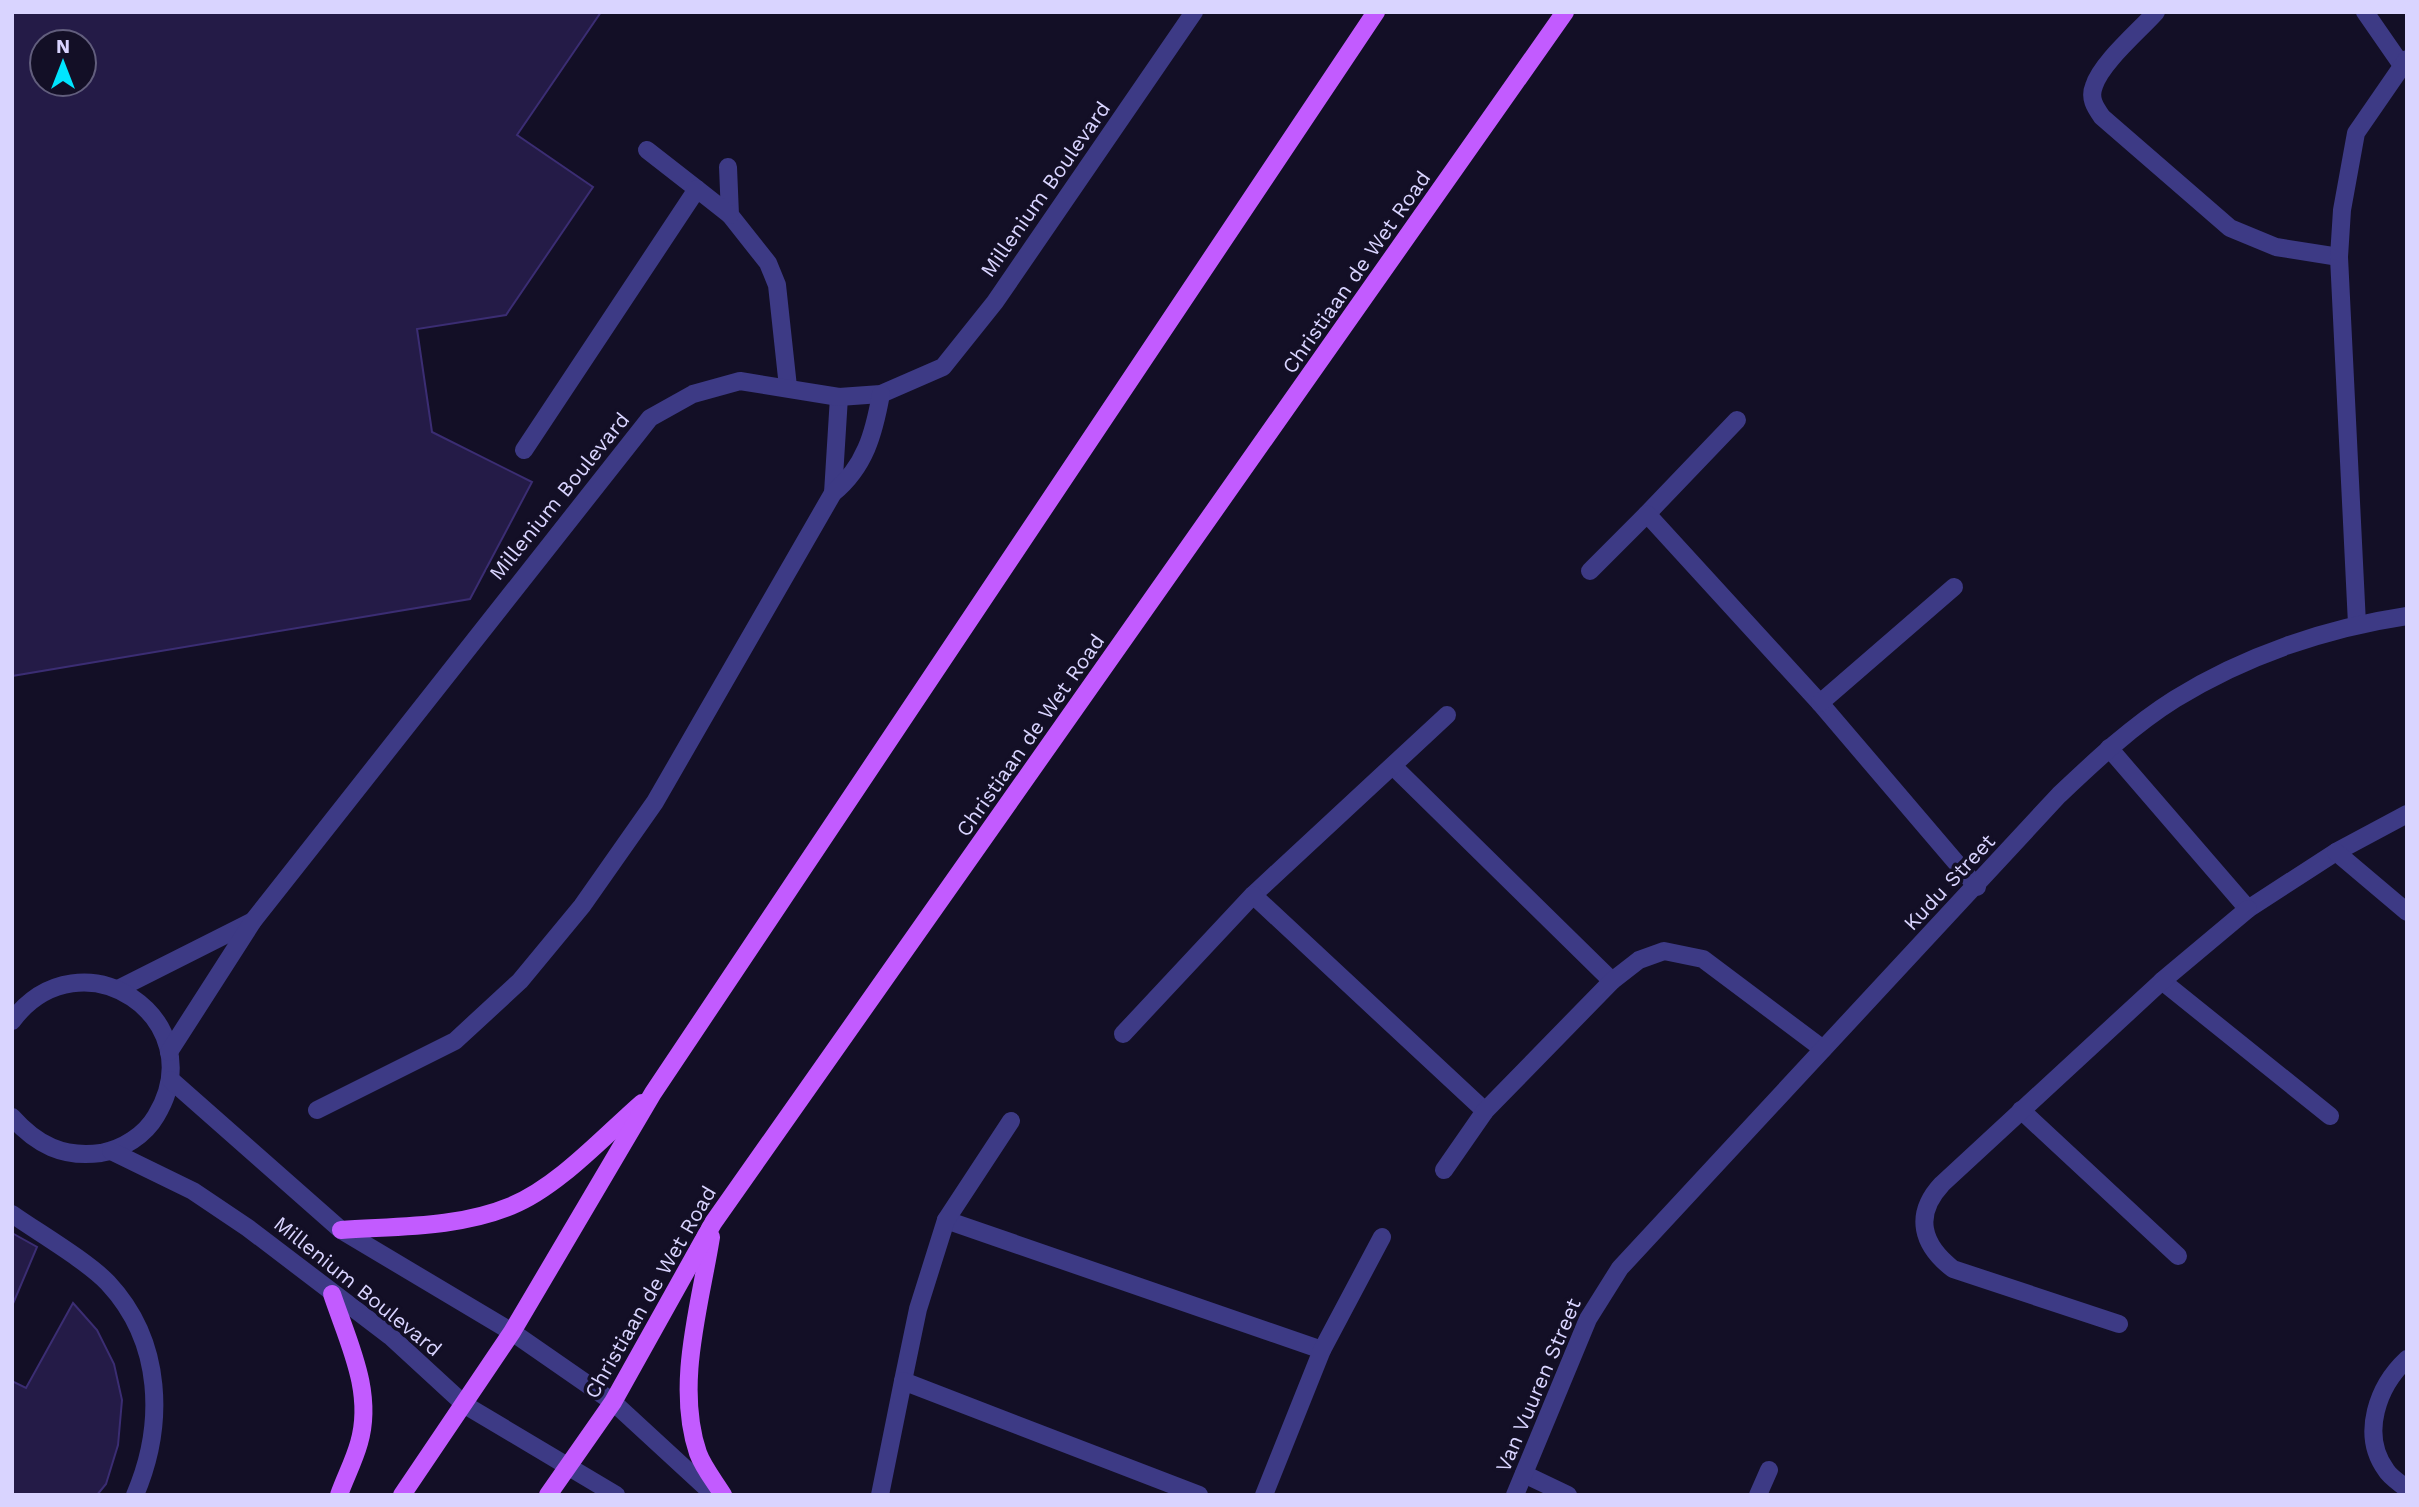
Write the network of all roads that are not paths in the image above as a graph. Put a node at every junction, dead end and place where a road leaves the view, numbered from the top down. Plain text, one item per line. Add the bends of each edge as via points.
1 (1194, 12) edge
2 (1376, 12) edge
3 (1565, 12) edge
4 (2156, 12) edge
5 (2365, 12) edge
6 (2404, 61) edge
7 (647, 150) dead end
8 (727, 167) dead end
9 (697, 189) junction
10 (730, 215) junction
11 (2339, 257) junction
12 (788, 387) junction
13 (881, 394) junction
14 (839, 397) junction
15 (1737, 420) dead end
16 (524, 450) dead end
17 (833, 493) junction
18 (1647, 514) junction
19 (1590, 571) dead end
20 (1954, 587) dead end
21 (2407, 616) edge
22 (2357, 624) junction
23 (1820, 703) junction
24 (1447, 715) dead end
25 (2109, 748) junction
26 (1394, 767) junction
27 (2407, 814) edge
28 (2336, 852) junction
29 (1977, 887) junction
30 (1253, 895) junction
31 (2248, 909) junction
32 (2407, 912) edge
33 (253, 921) junction
34 (1612, 981) junction
35 (2162, 981) junction
36 (118, 989) junction
37 (16, 1010) edge
38 (1123, 1034) dead end
39 (1823, 1049) junction
40 (169, 1052) junction
41 (171, 1080) junction
42 (653, 1093) junction
43 (317, 1110) dead end
44 (2021, 1110) junction
45 (1485, 1111) junction
46 (2330, 1116) dead end
47 (12, 1117) edge
48 (1011, 1121) dead end
49 (111, 1151) junction
50 (1444, 1170) dead end
51 (12, 1214) edge
52 (946, 1220) junction
53 (713, 1223) junction
54 (341, 1230) junction
55 (1382, 1237) dead end
56 (2178, 1255) dead end
57 (1603, 1293) joint
58 (332, 1294) junction
59 (2119, 1324) dead end
60 (512, 1332) junction
61 (1322, 1350) junction
62 (2407, 1359) edge
63 (903, 1381) junction
64 (613, 1402) junction
65 (465, 1405) junction
66 (571, 1465) junction
67 (1769, 1470) dead end
68 (1524, 1474) junction
69 (2407, 1489) edge
70 (135, 1495) edge
71 (339, 1495) edge
72 (401, 1495) edge
73 (548, 1495) edge
74 (616, 1495) edge
75 (714, 1495) edge
76 (723, 1495) edge
77 (880, 1495) edge
78 (1199, 1495) edge
79 (1264, 1495) edge
80 (1515, 1495) edge
81 (1568, 1495) edge
82 (1758, 1495) edge

1 - 13 street, Millenium Boulevard via 995,302 943,367
2 - 42 main road
3 - 53 main road, Christiaan de Wet Road
4 - 11 street via 2092,88 2093,104 2102,117 2230,228 2276,247
5 - 6 street
6 - 11 street via 2356,133
7 - 9 street
8 - 10 street
9 - 10 street
9 - 16 street
10 - 12 street via 768,263 777,285
11 - 22 street
12 - 14 street, Millenium Boulevard
12 - 33 street, Millenium Boulevard via 740,381 694,394 650,418
13 - 14 street, Millenium Boulevard
13 - 17 street via 861,463
14 - 17 street
15 - 18 street
17 - 43 street via 655,802 547,949 520,981 454,1041
18 - 19 street
18 - 23 street
20 - 23 street
21 - 22 street, Kudu Street
22 - 25 street, Kudu Street via 2257,657 2175,699
23 - 29 street
24 - 26 street
25 - 29 street, Kudu Street
25 - 31 street
26 - 30 street
26 - 34 street
27 - 28 street
28 - 31 street
28 - 32 street
29 - 39 street, Kudu Street
30 - 38 street
30 - 45 street
31 - 35 street
33 - 36 street, Millenium Boulevard
33 - 40 street, Millenium Boulevard
34 - 39 street via 1639,960 1664,951 1703,959
34 - 45 street
35 - 44 street
35 - 46 street
36 - 37 street via 94,982 68,983
36 - 40 street via 152,1014
39 - 57 street, Kudu Street via 1675,1207
40 - 41 street
41 - 49 street via 151,1124
41 - 54 street, Millenium Boulevard
42 - 54 main road via 551,1182 513,1206 470,1219
42 - 60 main road
44 - 56 street
44 - 59 street via 1930,1198 1925,1212 1928,1244 1953,1269
45 - 50 street
47 - 49 street via 28,1136 54,1150 82,1155
48 - 52 street
49 - 58 street, Millenium Boulevard via 193,1191
51 - 70 street via 107,1282 145,1343 155,1387 154,1442
52 - 61 street
52 - 63 street via 918,1309
53 - 64 main road, Christiaan de Wet Road
53 - 76 main road via 689,1398 699,1456
54 - 60 street, Millenium Boulevard
55 - 61 street
57 - 68 street, Van Vuuren Street
58 - 65 street, Millenium Boulevard via 390,1336
58 - 71 main road via 362,1380 364,1408 359,1442
60 - 64 street, Millenium Boulevard
60 - 65 main road
61 - 79 street
62 - 69 street via 2376,1403 2373,1439 2386,1470
63 - 77 street
63 - 78 street
64 - 66 main road, Christiaan de Wet Road
64 - 75 street, Millenium Boulevard
65 - 66 street, Millenium Boulevard
65 - 72 main road
66 - 73 main road, Christiaan de Wet Road
66 - 74 street, Millenium Boulevard
67 - 82 street
68 - 80 street, Van Vuuren Street
68 - 81 street

